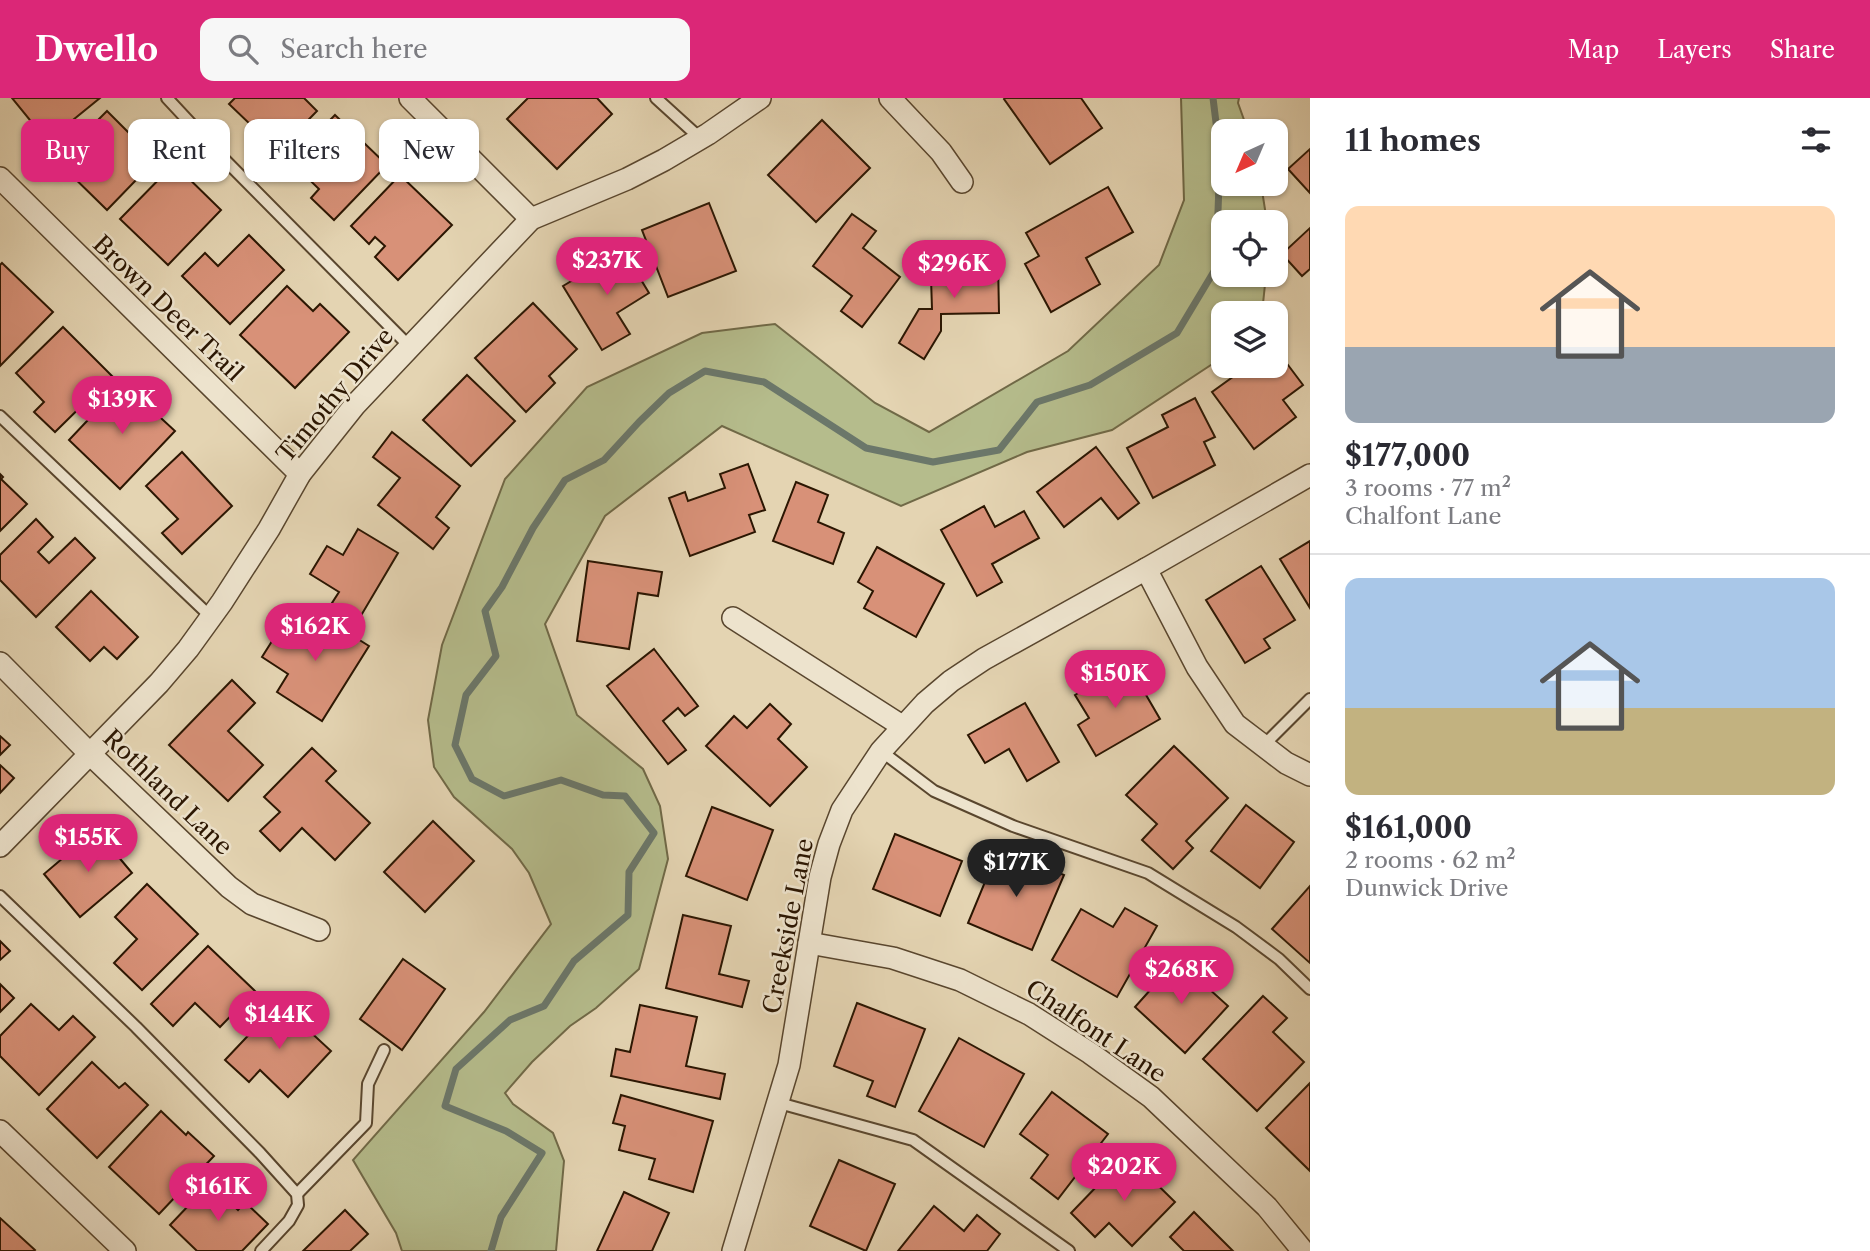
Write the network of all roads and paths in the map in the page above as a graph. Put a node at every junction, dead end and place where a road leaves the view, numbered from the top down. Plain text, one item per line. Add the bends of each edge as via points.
1 (167, 98) edge
2 (410, 98) edge
3 (656, 98) edge
4 (760, 98) edge
5 (890, 98) edge
6 (701, 139) junction
7 (0, 178) edge
8 (962, 182) dead end
9 (531, 219) junction
10 (411, 346) junction
11 (0, 415) edge
12 (300, 474) junction
13 (1310, 475) edge
14 (1146, 569) junction
15 (211, 617) junction
16 (733, 618) dead end
17 (0, 663) edge
18 (1310, 699) edge
19 (902, 726) junction
20 (1263, 747) junction
21 (881, 751) junction
22 (90, 754) junction
23 (1310, 775) edge
24 (0, 846) edge
25 (0, 896) edge
26 (319, 930) dead end
27 (809, 943) junction
28 (1310, 989) edge
29 (384, 1050) dead end
30 (779, 1103) junction
31 (0, 1131) edge
32 (297, 1194) junction
33 (124, 1251) edge
34 (261, 1251) edge
35 (733, 1251) edge
36 (1069, 1251) edge
37 (1303, 1251) edge

1 - 10 lane
2 - 9 street
3 - 6 lane
4 - 6 street, Timothy Drive
5 - 8 street via 941,152
6 - 9 street, Timothy Drive via 627,179
7 - 12 street, Brown Deer Trail
9 - 10 street, Timothy Drive
10 - 12 street, Timothy Drive via 355,405
11 - 15 lane
12 - 15 street, Timothy Drive
13 - 14 street, Creekside Lane
14 - 19 street, Creekside Lane via 984,659 951,681
14 - 20 street via 1197,667 1234,724
15 - 22 street, Timothy Drive via 159,683
16 - 19 street
17 - 22 street, Rothland Lane
18 - 20 lane
19 - 21 street, Creekside Lane
20 - 23 street
21 - 27 street, Creekside Lane via 842,810 829,844
21 - 28 lane via 934,791 1148,873 1236,927 1279,958
22 - 24 street, Timothy Drive
22 - 26 street, Rothland Lane via 251,904
25 - 32 lane
27 - 30 street, Creekside Lane
27 - 37 street, Chalfont Lane via 893,958 960,980 1030,1014 1151,1097 1267,1207
29 - 32 lane via 368,1084 366,1123
30 - 35 street, Creekside Lane
30 - 36 lane via 913,1140
31 - 33 street
32 - 34 lane via 298,1205 289,1221

